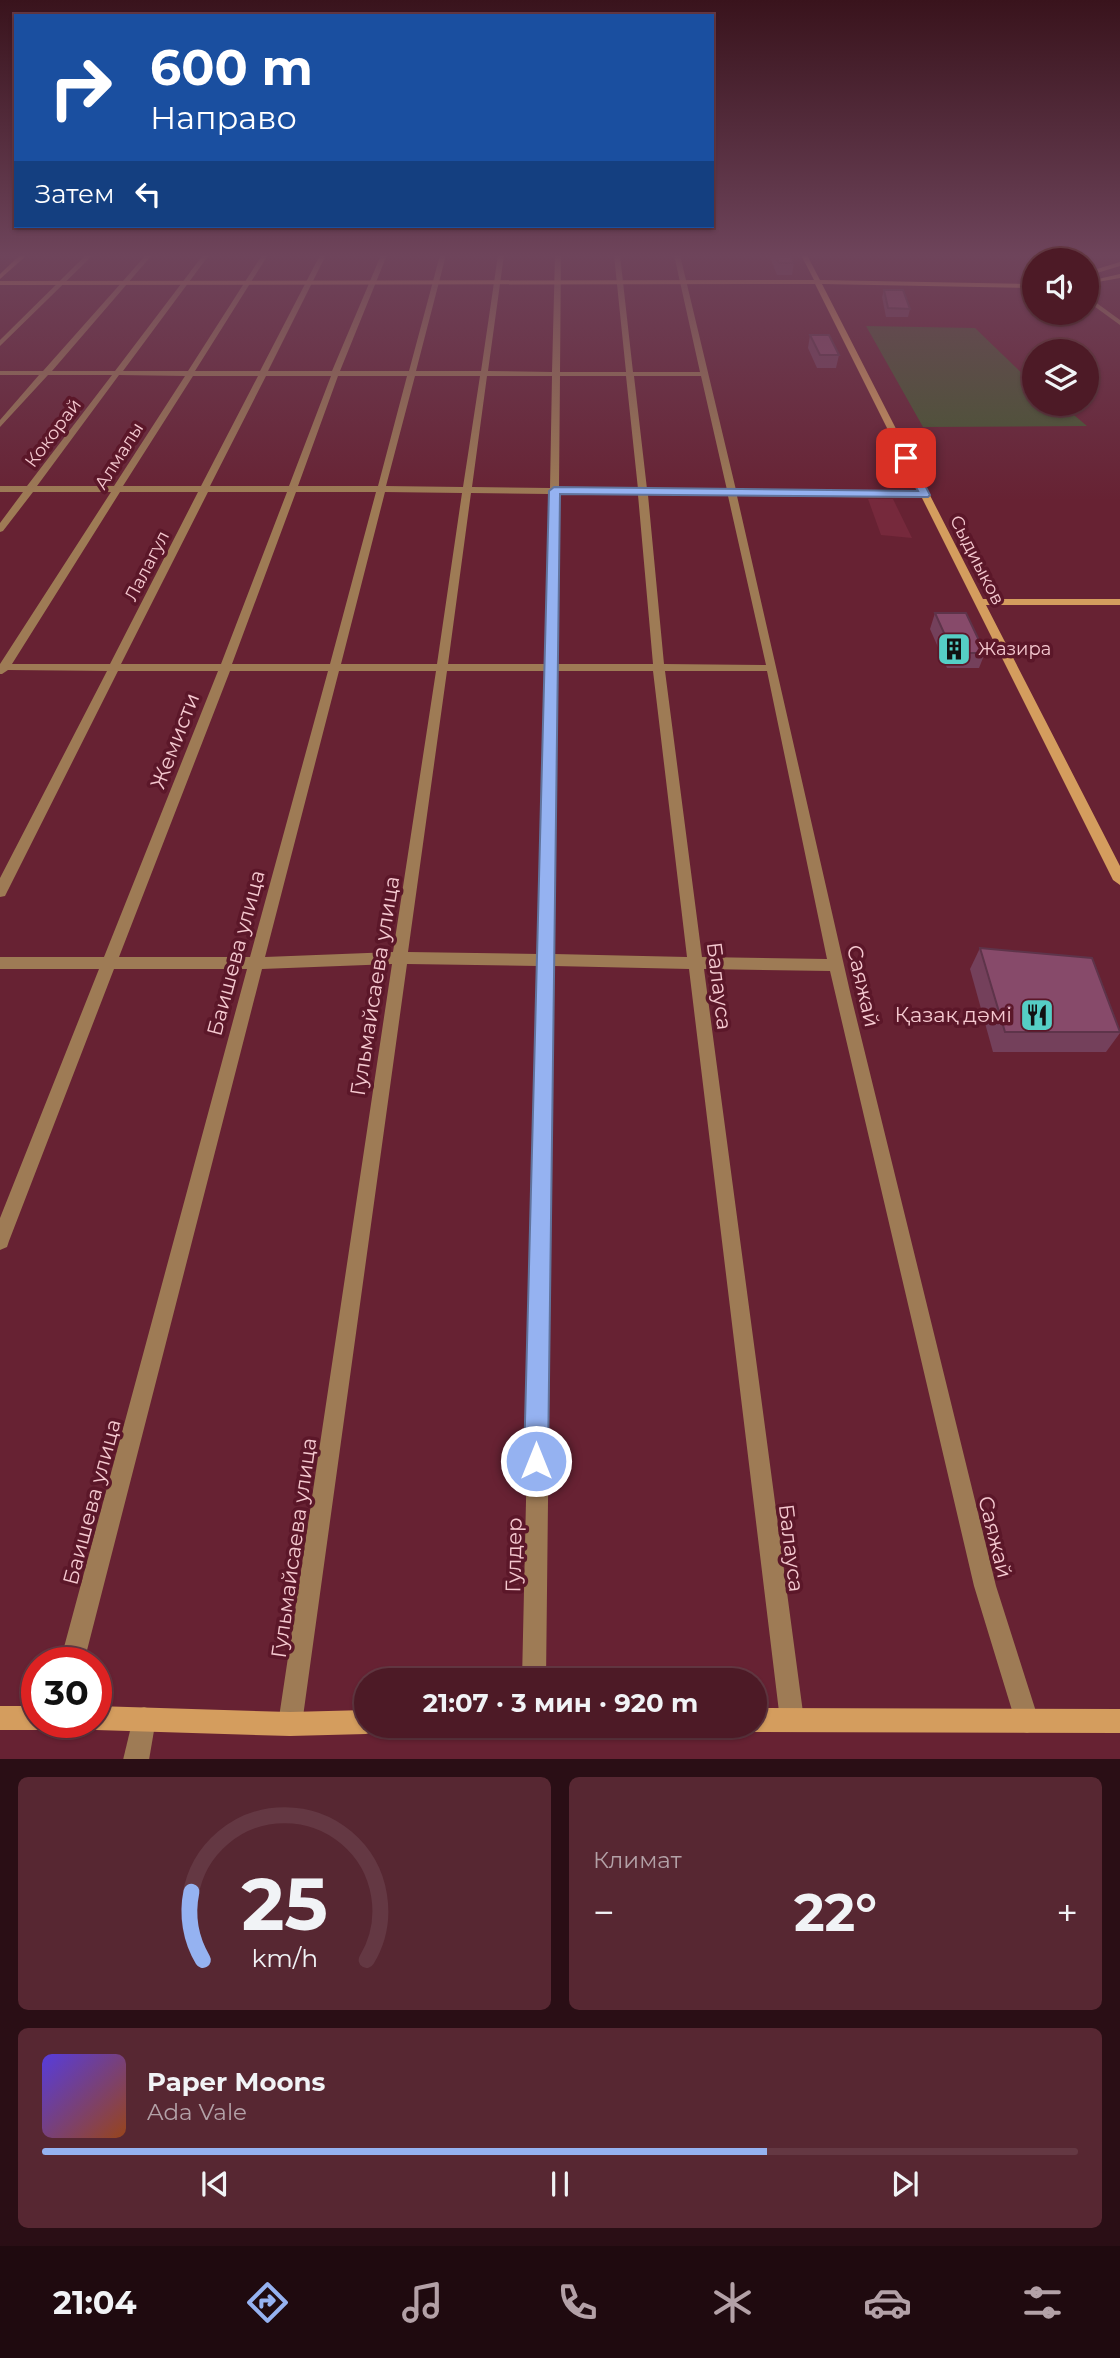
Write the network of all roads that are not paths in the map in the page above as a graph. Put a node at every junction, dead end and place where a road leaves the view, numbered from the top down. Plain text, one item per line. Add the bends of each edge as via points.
1 (77, 337) edge
2 (145, 337) edge
3 (214, 337) edge
4 (281, 337) edge
5 (351, 337) edge
6 (421, 337) edge
7 (490, 337) edge
8 (558, 337) edge
9 (627, 337) edge
10 (695, 337) edge
11 (845, 337) edge
12 (0, 373) edge
13 (558, 373) junction
14 (45, 374) junction
15 (118, 374) junction
16 (190, 374) junction
17 (263, 374) junction
18 (335, 374) junction
19 (412, 374) junction
20 (485, 374) junction
21 (631, 374) junction
22 (704, 374) junction
23 (0, 425) edge
24 (0, 489) edge
25 (30, 489) junction
26 (292, 489) junction
27 (381, 489) junction
28 (206, 490) junction
29 (468, 490) junction
30 (116, 491) junction
31 (554, 491) junction
32 (643, 492) junction
33 (731, 493) junction
34 (925, 495) junction
35 (0, 529) edge
36 (979, 602) junction
37 (1120, 602) edge
38 (115, 665) junction
39 (226, 666) junction
40 (334, 666) junction
41 (442, 668) junction
42 (550, 668) junction
43 (772, 668) junction
44 (2, 669) edge
45 (659, 669) junction
46 (1120, 880) edge
47 (0, 892) edge
48 (402, 958) junction
49 (546, 961) junction
50 (0, 963) edge
51 (255, 963) junction
52 (109, 964) junction
53 (695, 964) junction
54 (836, 965) junction
55 (0, 1241) edge
56 (76, 1647) edge
57 (534, 1668) edge
58 (0, 1718) edge
59 (21, 1718) edge
60 (112, 1718) edge
61 (144, 1718) junction
62 (767, 1720) edge
63 (792, 1720) junction
64 (1027, 1721) junction
65 (1120, 1721) edge
66 (354, 1722) edge
67 (290, 1724) junction
68 (136, 1759) edge

1 - 14 street
2 - 15 street, Кокорай
3 - 16 street, Алмалы
4 - 17 street, Лалагул
5 - 18 street, Жемисти
6 - 19 street, Баишева улица
7 - 20 street, Гульмайсаева улица
8 - 13 street, Гулдер
9 - 21 street, Балауса
10 - 22 street, Саяжай
11 - 34 street, Сыдиыков
12 - 14 street
13 - 20 street
13 - 21 street
13 - 31 street, Гулдер
14 - 15 street
14 - 23 street
15 - 16 street
15 - 25 street, Кокорай
16 - 17 street
16 - 30 street, Алмалы
17 - 18 street
17 - 28 street, Лалагул
18 - 19 street
18 - 26 street, Жемисти
19 - 20 street
19 - 27 street, Баишева улица
20 - 29 street, Гульмайсаева улица
21 - 22 street
21 - 32 street, Балауса
22 - 33 street, Саяжай
24 - 25 street
25 - 30 street
25 - 35 street, Кокорай
26 - 27 street
26 - 28 street
26 - 39 street, Жемисти
27 - 29 street
27 - 40 street, Баишева улица
28 - 30 street
28 - 38 street, Лалагул
29 - 31 street
29 - 41 street, Гульмайсаева улица
30 - 44 street, Алмалы
31 - 32 street
31 - 42 street, Гулдер
32 - 33 street
32 - 45 street, Балауса
33 - 34 street
33 - 43 street, Саяжай
34 - 36 street, Сыдиыков
36 - 37 street
36 - 46 street, Сыдиыков
38 - 39 street
38 - 44 street
38 - 47 street, Лалагул
39 - 40 street
39 - 52 street, Жемисти
40 - 41 street
40 - 51 street, Баишева улица
41 - 42 street
41 - 48 street, Гульмайсаева улица
42 - 45 street
42 - 49 street, Гулдер
43 - 45 street
43 - 54 street, Саяжай
45 - 53 street, Балауса
48 - 49 street
48 - 51 street
48 - 67 street, Гульмайсаева улица
49 - 53 street
49 - 57 street, Гулдер
50 - 52 street
51 - 52 street
51 - 56 street, Баишева улица
52 - 55 street, Жемисти
53 - 54 street
53 - 63 street, Балауса
54 - 64 street, Саяжай via 985,1586
58 - 59 street
60 - 61 street
61 - 67 street
61 - 68 street
62 - 63 street
63 - 64 street
64 - 65 street
66 - 67 street

